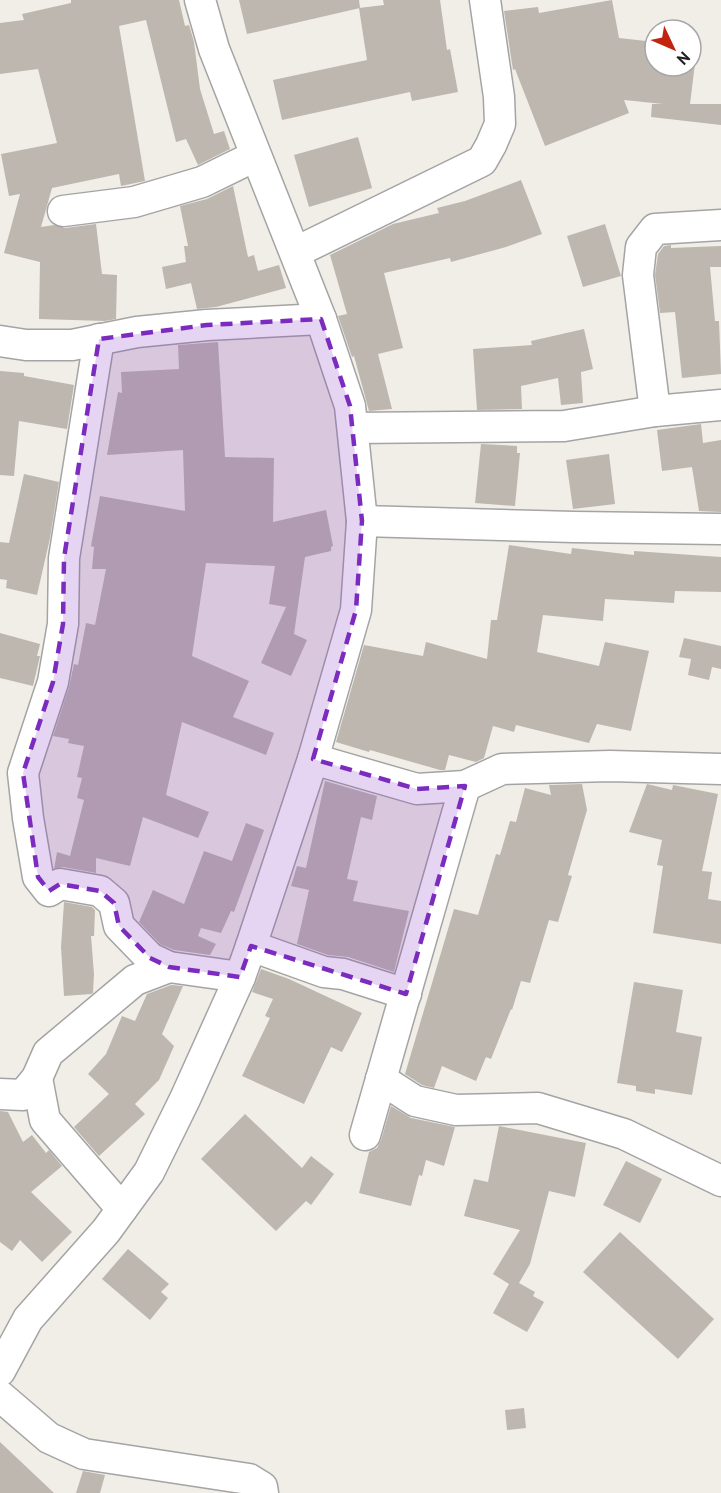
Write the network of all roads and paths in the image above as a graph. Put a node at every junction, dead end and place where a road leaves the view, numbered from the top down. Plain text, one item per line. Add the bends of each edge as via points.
1 (200, 0) edge
2 (485, 0) edge
3 (255, 156) junction
4 (63, 211) dead end
5 (721, 225) edge
6 (296, 252) junction
7 (321, 319) junction
8 (99, 339) junction
9 (0, 341) edge
10 (721, 405) edge
11 (655, 411) junction
12 (353, 428) junction
13 (362, 521) junction
14 (721, 529) edge
15 (313, 759) junction
16 (11, 768) edge
17 (721, 769) edge
18 (465, 786) junction
19 (251, 946) junction
20 (170, 967) junction
21 (240, 977) junction
22 (406, 994) junction
23 (37, 1078) junction
24 (381, 1079) junction
25 (0, 1094) edge
26 (365, 1135) dead end
27 (721, 1181) edge
28 (122, 1209) junction
29 (0, 1371) edge
30 (0, 1395) edge
31 (263, 1493) edge

1 - 3 street via 214,49
2 - 6 street via 500,97 500,124 482,161
3 - 4 street via 202,182 134,202
3 - 6 street
5 - 11 street via 655,229 641,247 638,275
6 - 7 street
7 - 8 street via 207,325
7 - 12 street via 350,406
8 - 9 street via 72,345
8 - 16 street via 64,558 63,624 53,682
10 - 11 street
11 - 12 street via 564,426
12 - 13 street
13 - 14 street
13 - 15 street via 356,610
15 - 18 street via 417,789
15 - 19 street
16 - 20 street via 28,818 38,877 49,891 60,884 100,891 114,903 119,926 150,958
17 - 18 street via 502,769
18 - 22 street
19 - 21 street
19 - 22 street via 324,972
20 - 21 street
20 - 23 street via 135,980 48,1053
21 - 28 street via 149,1172
22 - 24 street
23 - 25 street via 23,1095
23 - 28 street via 45,1120
24 - 26 street
24 - 27 street via 415,1101 456,1110 549,1111 624,1134
28 - 29 street via 28,1318
30 - 31 street via 49,1438 84,1454 249,1479 262,1487

